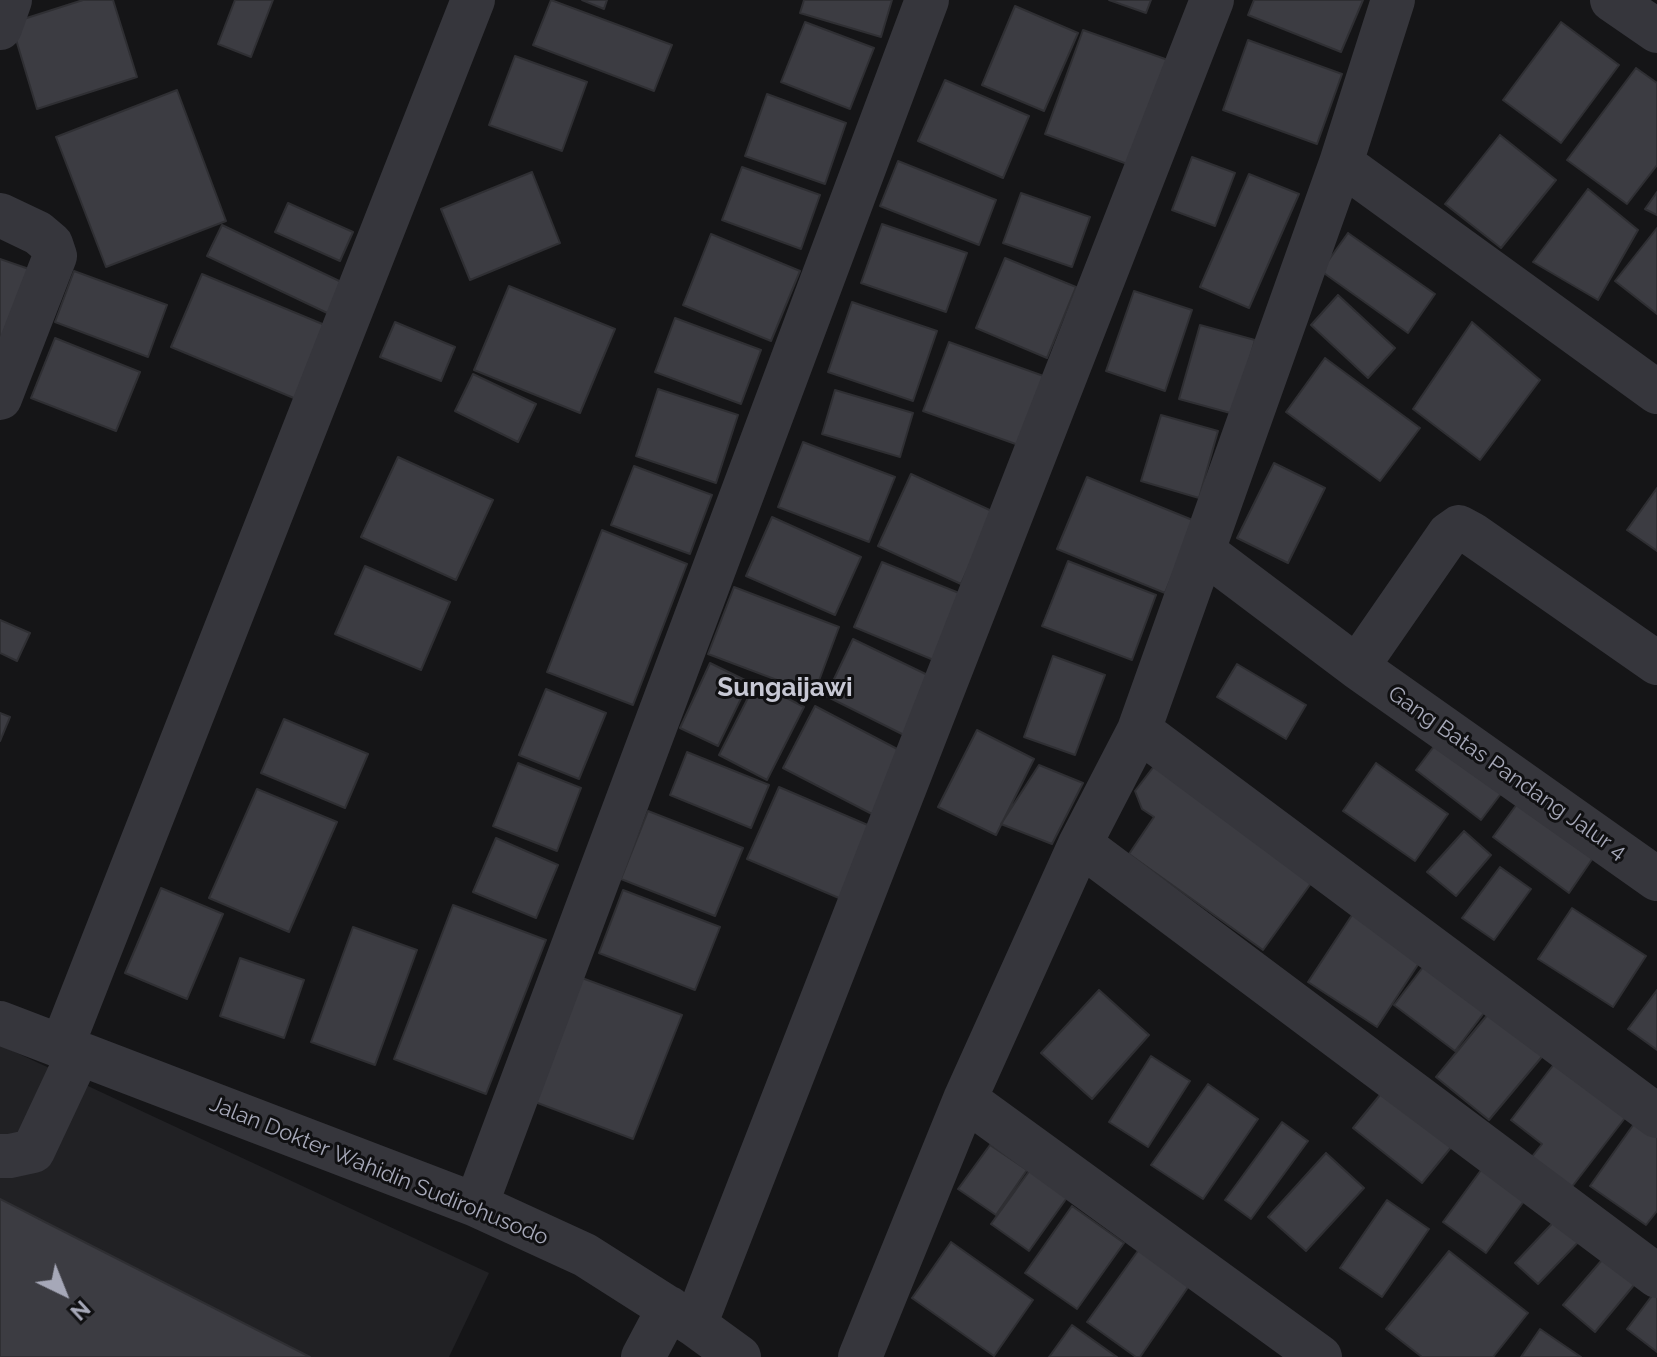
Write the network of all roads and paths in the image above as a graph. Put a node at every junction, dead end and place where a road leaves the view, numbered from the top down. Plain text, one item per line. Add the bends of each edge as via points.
1 (10, 0) edge
2 (473, 0) edge
3 (927, 0) edge
4 (1212, 0) edge
5 (1393, 0) edge
6 (1612, 0) edge
7 (0, 28) edge
8 (1657, 31) edge
9 (1341, 163) junction
10 (0, 215) edge
11 (1657, 392) edge
12 (0, 398) edge
13 (1203, 551) junction
14 (1657, 663) edge
15 (1357, 667) junction
16 (1139, 730) junction
17 (1080, 844) junction
18 (1657, 879) edge
19 (0, 1023) edge
20 (70, 1050) junction
21 (965, 1099) junction
22 (1657, 1116) edge
23 (0, 1156) edge
24 (476, 1205) junction
25 (1657, 1276) edge
26 (682, 1316) junction
27 (643, 1357) edge
28 (739, 1357) edge
29 (860, 1357) edge
30 (1320, 1357) edge

1 - 7 street
2 - 20 street
3 - 24 street
4 - 26 street
5 - 9 street
6 - 8 street
9 - 11 street
9 - 13 street
10 - 12 street via 38,233 55,256
13 - 15 street, Gang Batas Pandang Jalur 4
13 - 16 street
14 - 15 street via 1459,527
15 - 18 street, Gang Batas Pandang Jalur 4
16 - 17 street
16 - 22 street
17 - 21 street
17 - 25 street
19 - 20 street, Jalan Dokter Wahidin Sudirohusodo
20 - 23 street via 33,1151
20 - 24 street, Jalan Dokter Wahidin Sudirohusodo
21 - 29 street
21 - 30 street
24 - 26 street, Jalan Dokter Wahidin Sudirohusodo via 585,1255
26 - 27 street
26 - 28 street, Jalan Dokter Wahidin Sudirohusodo

